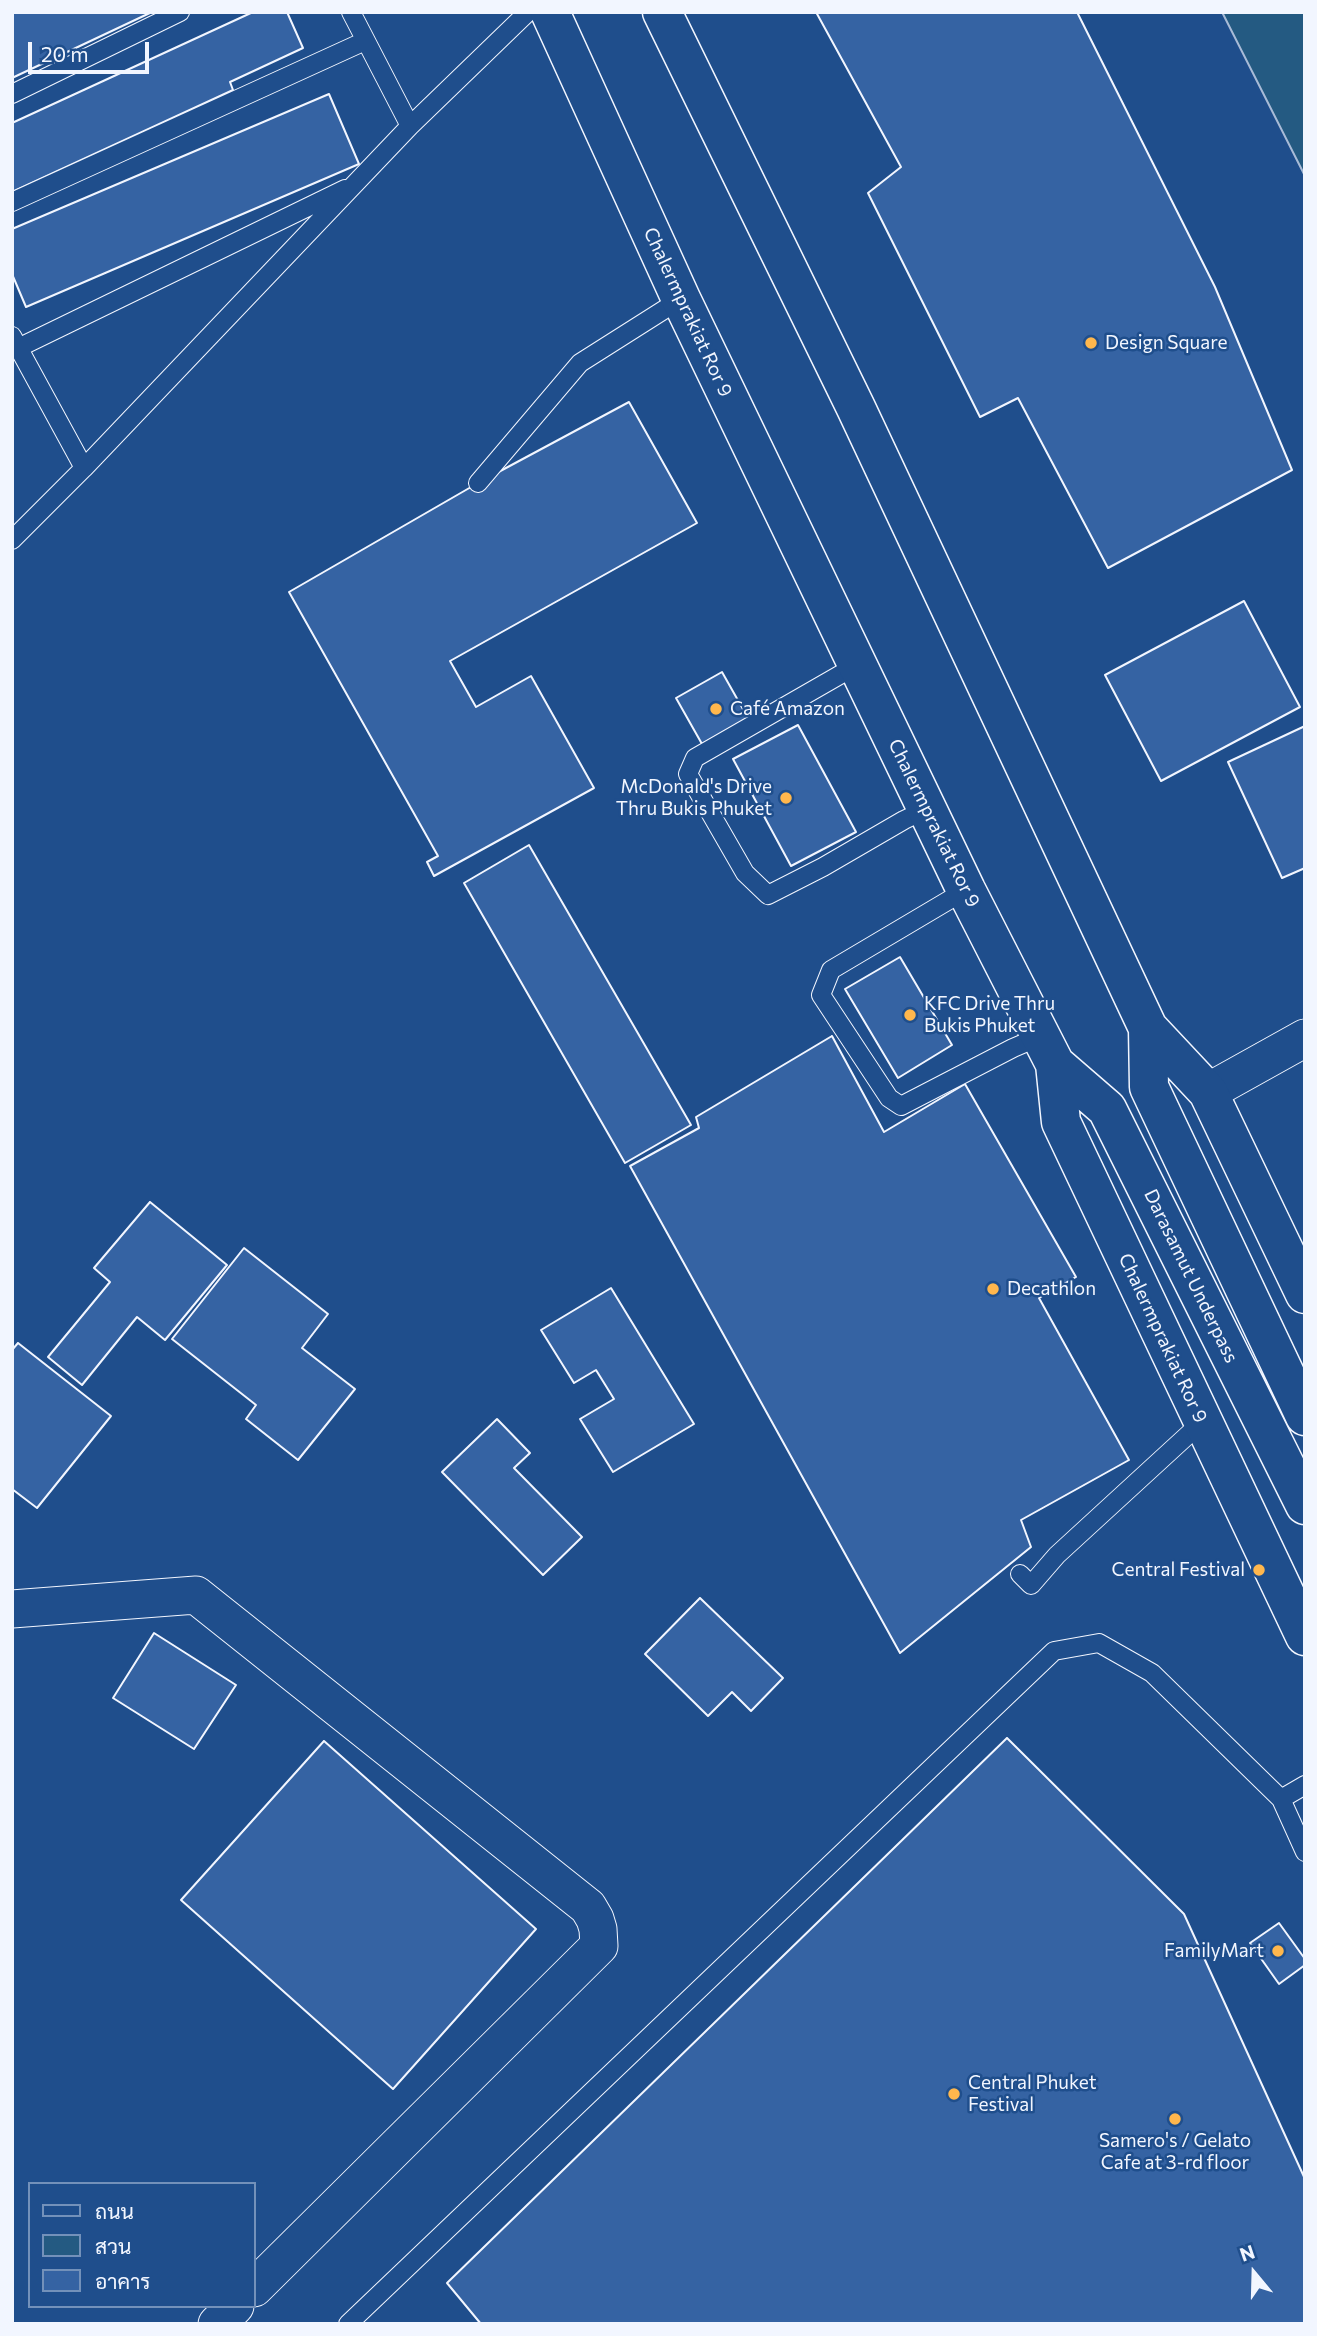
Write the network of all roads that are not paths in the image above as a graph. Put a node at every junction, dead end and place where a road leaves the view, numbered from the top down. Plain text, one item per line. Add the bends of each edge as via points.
1 (180, 12) edge
2 (351, 12) edge
3 (528, 12) edge
4 (550, 12) edge
5 (662, 12) edge
6 (365, 41) junction
7 (12, 94) edge
8 (410, 126) junction
9 (355, 184) junction
10 (12, 202) edge
11 (681, 299) junction
12 (15, 342) edge
13 (84, 468) junction
14 (478, 483) dead end
15 (12, 540) edge
16 (857, 664) junction
17 (927, 809) junction
18 (966, 890) junction
19 (1148, 1028) junction
20 (1305, 1038) edge
21 (1048, 1050) junction
22 (1208, 1092) junction
23 (1305, 1294) edge
24 (1305, 1416) edge
25 (1204, 1423) junction
26 (1305, 1505) edge
27 (1020, 1574) dead end
28 (12, 1609) edge
29 (1305, 1636) edge
30 (1305, 1785) edge
31 (1281, 1798) junction
32 (1305, 1852) edge
33 (256, 2286) edge
34 (233, 2308) edge
35 (217, 2324) edge
36 (348, 2324) edge

1 - 7 lane
2 - 6 lane
3 - 8 lane
4 - 11 main road, Chalermprakiat Ror 9
5 - 19 main road via 856,408
6 - 8 lane
6 - 10 lane
8 - 9 lane
9 - 12 lane
9 - 13 lane
11 - 14 lane via 580,363
11 - 16 main road, Chalermprakiat Ror 9
12 - 13 lane
13 - 15 lane
16 - 17 main road, Chalermprakiat Ror 9
16 - 17 lane via 695,758 688,774 745,873 768,895
17 - 18 main road, Chalermprakiat Ror 9
18 - 21 main road, Chalermprakiat Ror 9
18 - 21 lane via 831,970 821,995 889,1098 901,1106 1013,1048
19 - 22 main road
19 - 24 main road via 1149,1087
20 - 22 street
21 - 25 main road, Chalermprakiat Ror 9 via 1061,1122
21 - 26 main road, Darasamut Underpass via 1108,1109
22 - 23 main road
25 - 27 lane via 1057,1555 1031,1585
25 - 29 main road, Chalermprakiat Ror 9
28 - 33 street via 196,1595 589,1907 595,1919 598,1947
30 - 31 lane
31 - 32 lane
31 - 36 lane via 1152,1673 1099,1643 1055,1651
34 - 35 street

